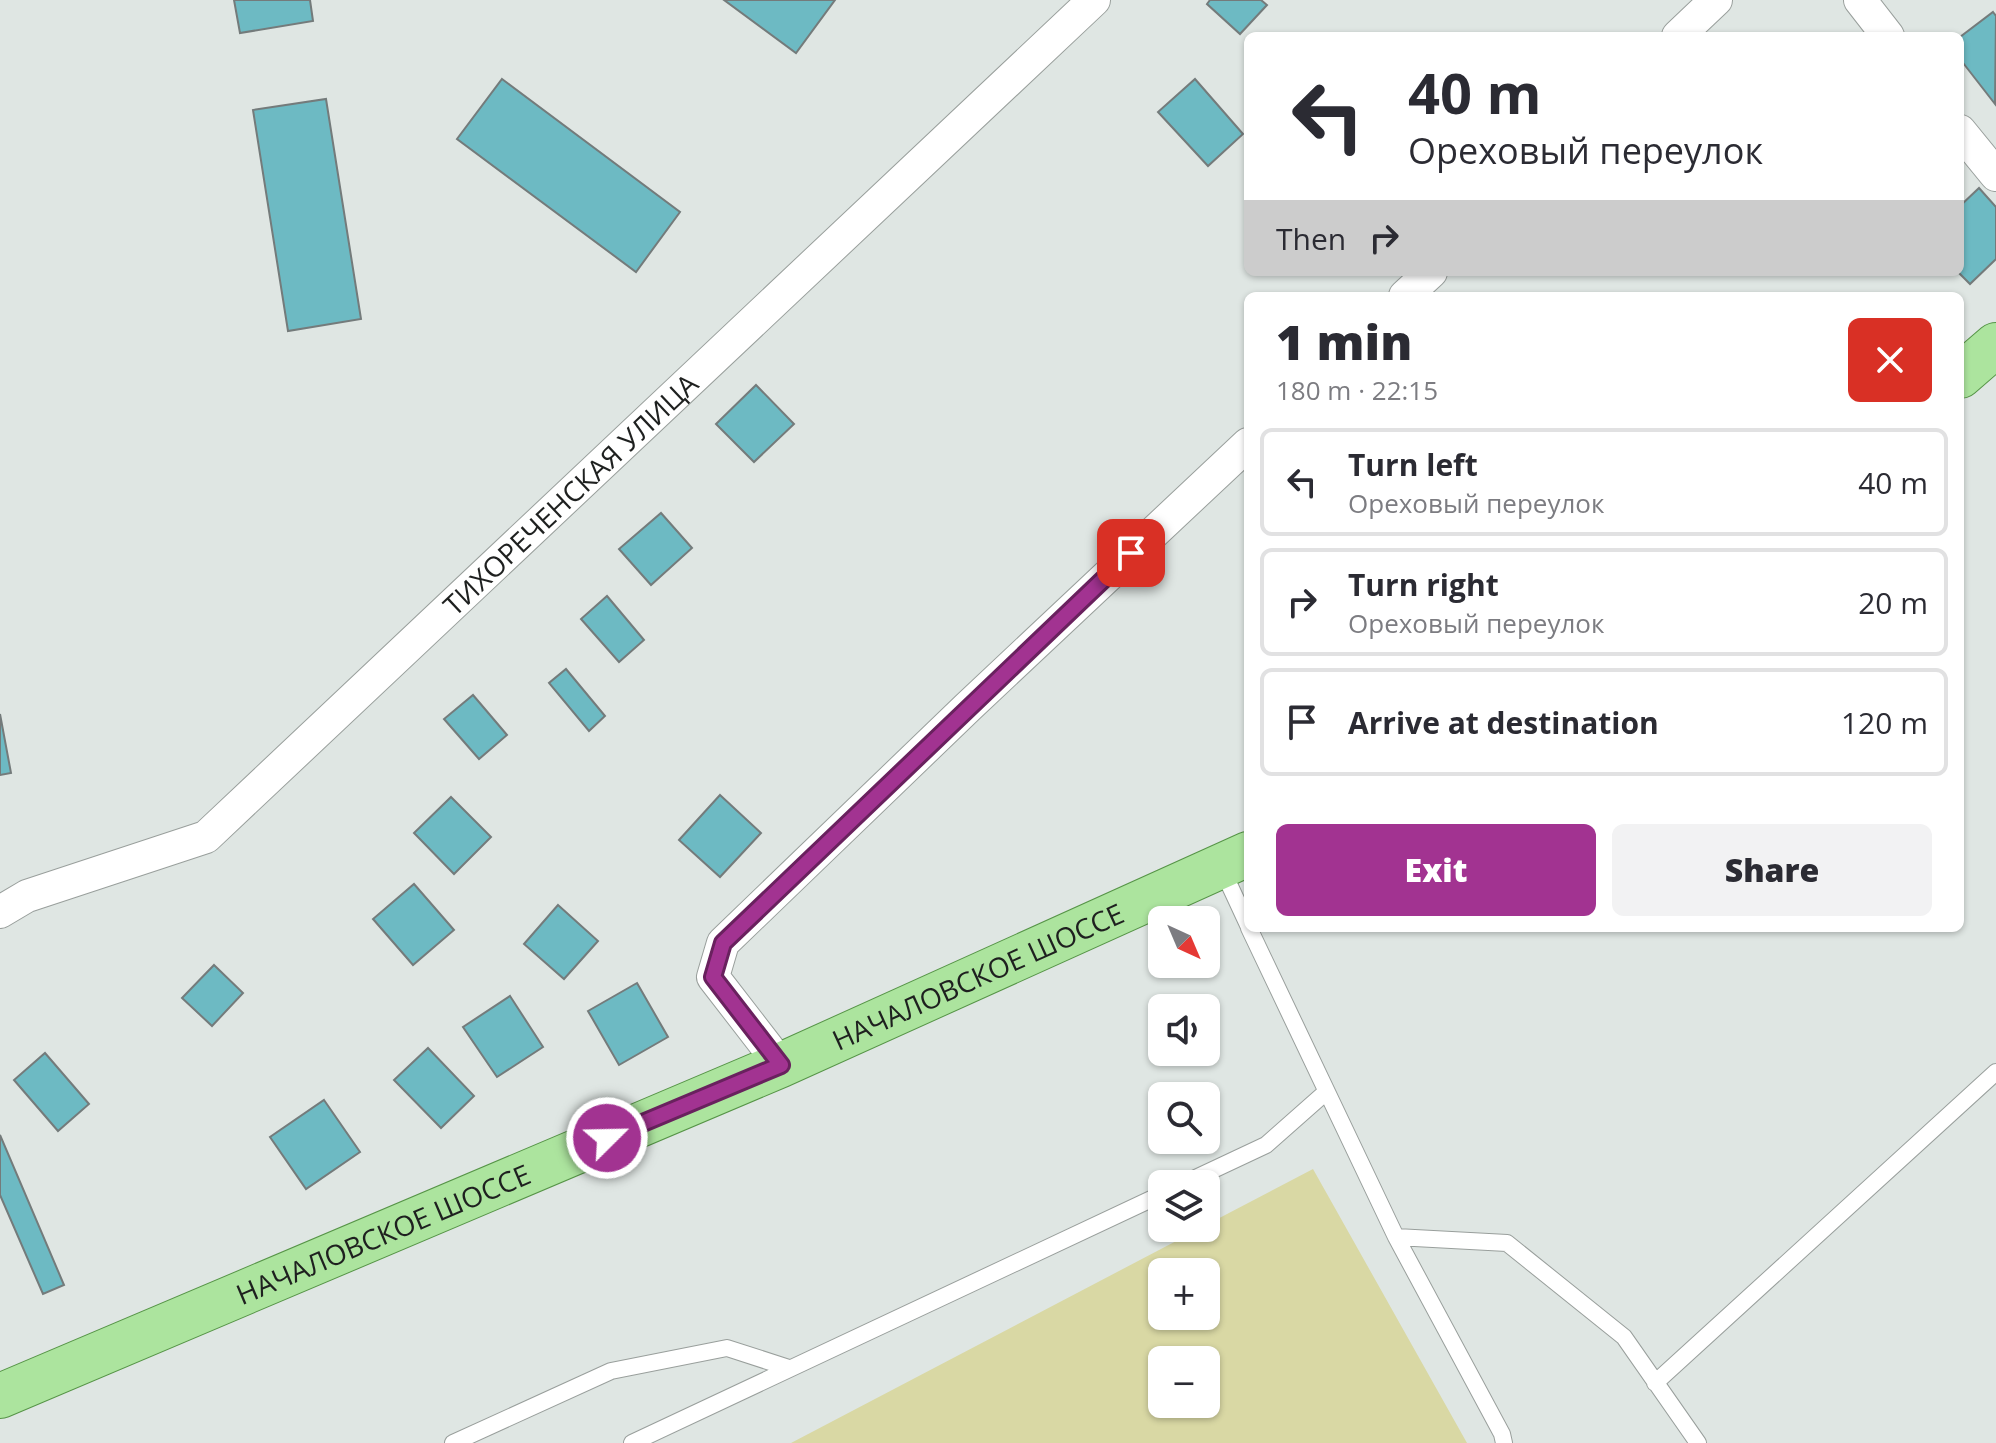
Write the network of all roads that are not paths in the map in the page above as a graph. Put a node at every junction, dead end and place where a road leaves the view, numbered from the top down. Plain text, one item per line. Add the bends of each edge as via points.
1 (1094, 0) edge
2 (1716, 0) edge
3 (1860, 0) edge
4 (1682, 32) edge
5 (1885, 32) edge
6 (1964, 136) edge
7 (1996, 175) edge
8 (1427, 276) edge
9 (1409, 292) edge
10 (1996, 345) edge
11 (1964, 373) edge
12 (1244, 448) edge
13 (1234, 860) edge
14 (1244, 905) edge
15 (0, 912) edge
16 (1251, 932) edge
17 (781, 1065) junction
18 (1996, 1072) edge
19 (1326, 1092) junction
20 (1213, 1170) edge
21 (1148, 1201) edge
22 (1396, 1237) junction
23 (789, 1368) junction
24 (1655, 1383) junction
25 (0, 1396) edge
26 (453, 1443) edge
27 (632, 1443) edge
28 (1504, 1443) edge
29 (1698, 1443) edge

1 - 15 street, ТИХОРЕЧЕНСКАЯ УЛИЦА via 206,837 27,896
2 - 4 street
3 - 5 street
6 - 7 street
8 - 9 street
10 - 11 main road
12 - 17 street via 723,943 713,977
13 - 14 lane
13 - 17 main road, НАЧАЛОВСКОЕ ШОССЕ
16 - 19 lane
17 - 25 main road, НАЧАЛОВСКОЕ ШОССЕ
18 - 24 lane
19 - 20 lane via 1266,1145
19 - 22 lane
21 - 23 lane
22 - 24 lane via 1507,1243 1624,1337
22 - 28 lane
23 - 26 lane via 727,1348 611,1371
23 - 27 lane
24 - 29 lane

